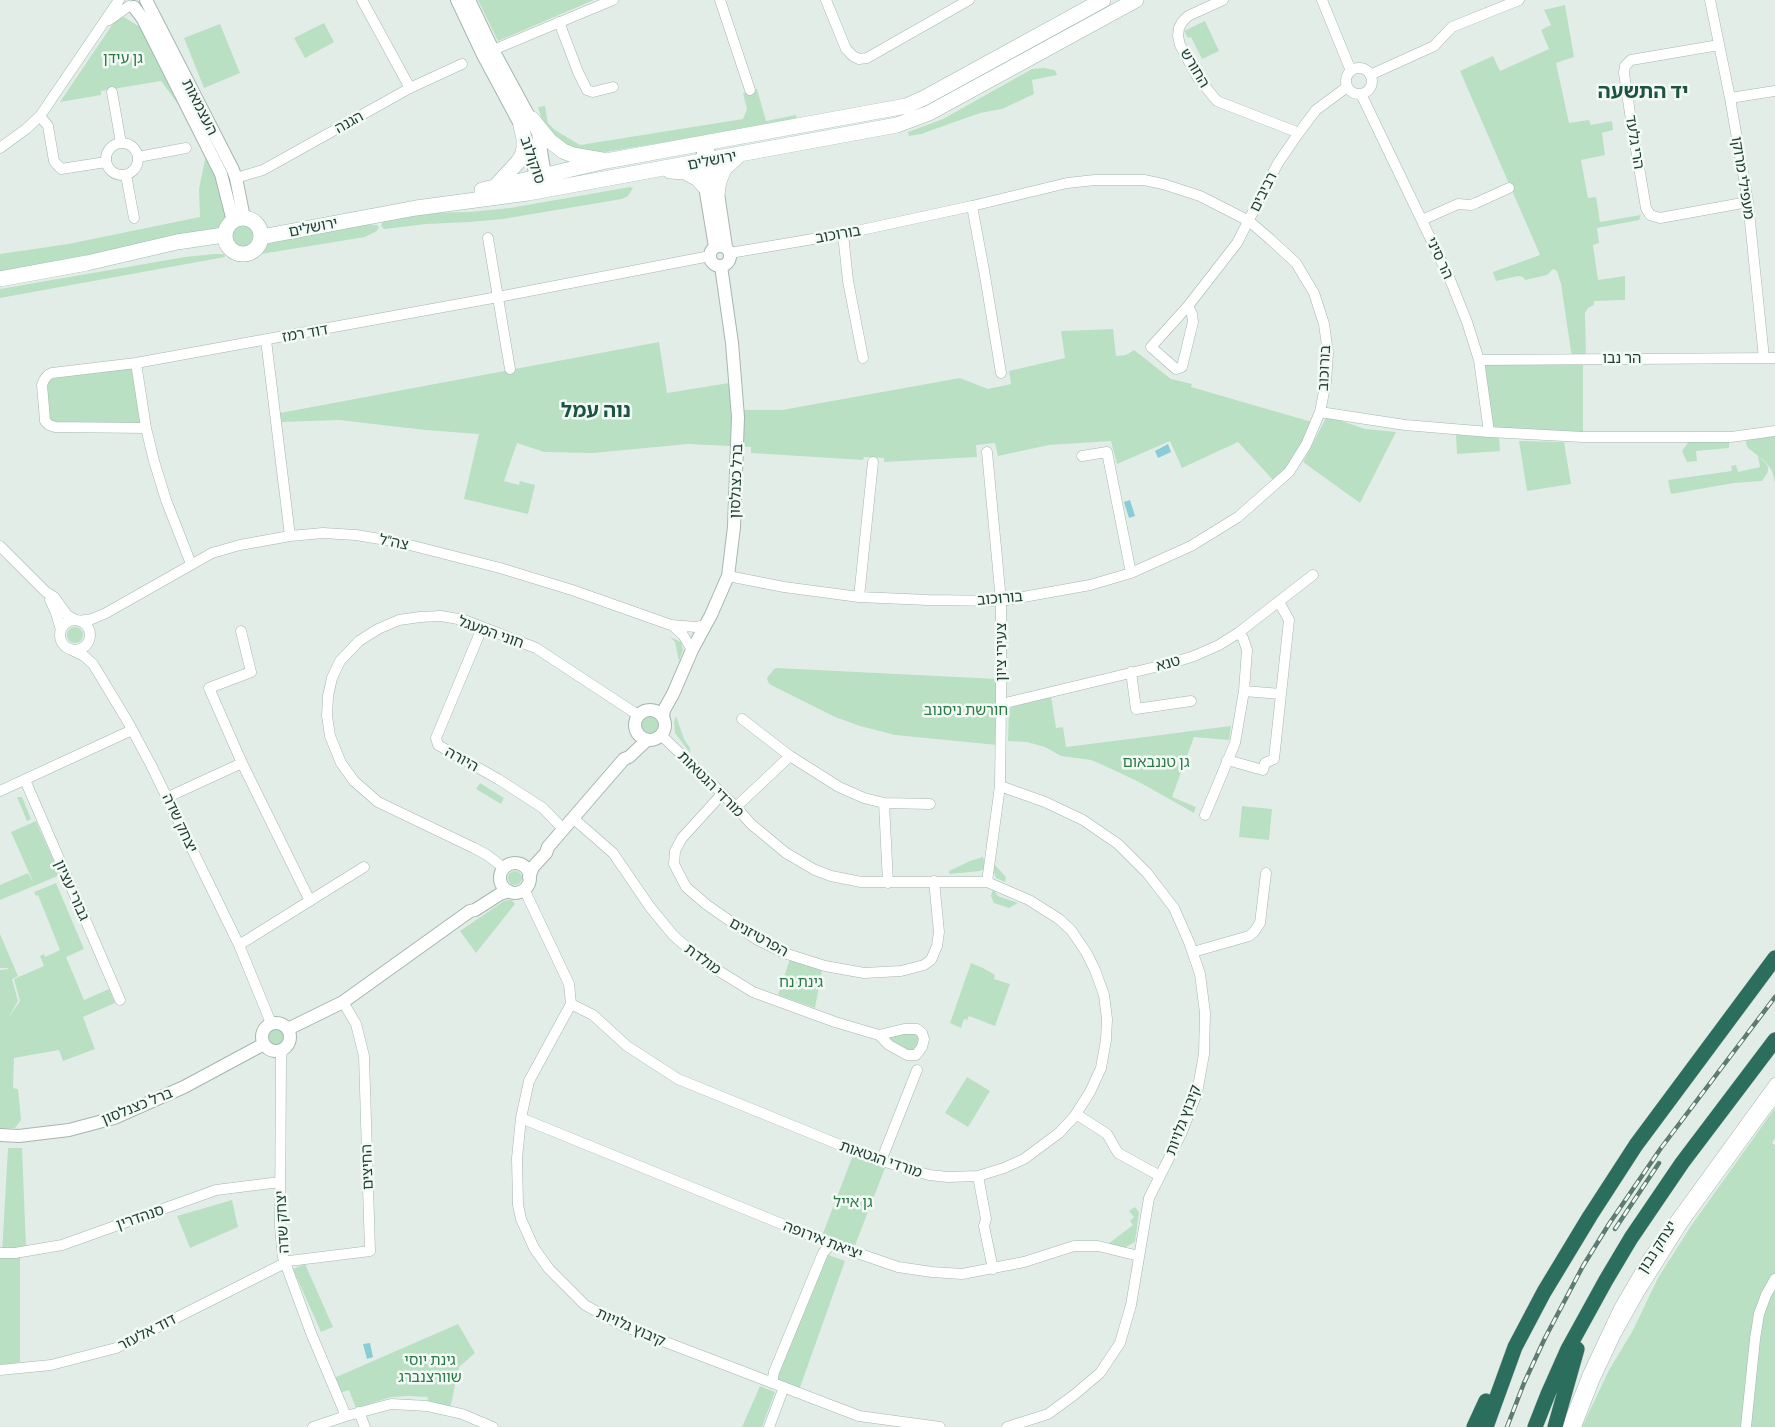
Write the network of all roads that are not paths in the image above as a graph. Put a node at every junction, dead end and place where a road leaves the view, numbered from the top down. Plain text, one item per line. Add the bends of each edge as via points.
1 (146, 0) edge
2 (362, 0) edge
3 (457, 0) edge
4 (469, 0) edge
5 (613, 0) edge
6 (720, 0) edge
7 (826, 0) edge
8 (970, 0) edge
9 (1103, 0) edge
10 (1136, 0) edge
11 (1223, 0) edge
12 (1322, 0) edge
13 (1519, 0) edge
14 (1710, 0) edge
15 (130, 3) edge
16 (559, 22) junction
17 (1719, 44) junction
18 (493, 50) junction
19 (462, 64) dead end
20 (1351, 71) junction
21 (1370, 75) junction
22 (613, 87) dead end
23 (1347, 87) junction
24 (410, 88) junction
25 (750, 90) dead end
26 (1775, 91) edge
27 (112, 92) dead end
28 (1361, 94) junction
29 (1730, 98) junction
30 (40, 116) junction
31 (526, 123) junction
32 (1298, 134) junction
33 (121, 143) junction
34 (704, 144) junction
35 (0, 148) edge
36 (186, 148) dead end
37 (740, 154) junction
38 (138, 157) junction
39 (606, 161) junction
40 (707, 161) junction
41 (106, 162) junction
42 (648, 172) junction
43 (126, 175) junction
44 (236, 178) junction
45 (542, 181) junction
46 (494, 188) junction
47 (1509, 188) dead end
48 (711, 191) junction
49 (1748, 202) junction
50 (972, 206) junction
51 (134, 218) dead end
52 (239, 219) junction
53 (1422, 220) junction
54 (1249, 221) junction
55 (260, 234) junction
56 (843, 234) junction
57 (488, 238) dead end
58 (226, 241) junction
59 (720, 251) junction
60 (0, 279) edge
61 (498, 298) junction
62 (1188, 306) junction
63 (266, 340) junction
64 (863, 358) dead end
65 (1764, 358) junction
66 (1775, 358) edge
67 (1479, 360) junction
68 (136, 363) junction
69 (510, 369) dead end
70 (1001, 373) dead end
71 (1320, 412) junction
72 (146, 428) junction
73 (1775, 431) edge
74 (1489, 432) junction
75 (987, 452) dead end
76 (1082, 456) dead end
77 (873, 462) dead end
78 (290, 536) junction
79 (0, 546) edge
80 (191, 564) junction
81 (1131, 573) junction
82 (1313, 575) dead end
83 (728, 576) junction
84 (46, 592) junction
85 (860, 597) junction
86 (1001, 601) junction
87 (1279, 602) junction
88 (121, 605) junction
89 (78, 620) junction
90 (671, 625) junction
91 (706, 625) junction
92 (482, 628) junction
93 (61, 630) junction
94 (241, 631) dead end
95 (1238, 633) junction
96 (90, 637) junction
97 (72, 650) junction
98 (692, 650) junction
99 (1131, 672) junction
100 (104, 682) junction
101 (676, 684) junction
102 (1244, 691) junction
103 (1281, 694) junction
104 (1191, 700) dead end
105 (1001, 704) junction
106 (652, 710) junction
107 (638, 715) junction
108 (663, 718) junction
109 (742, 719) dead end
110 (635, 729) junction
111 (132, 730) junction
112 (656, 737) junction
113 (790, 756) junction
114 (624, 759) junction
115 (1227, 760) junction
116 (242, 763) junction
117 (25, 780) junction
118 (1000, 786) junction
119 (0, 791) edge
120 (722, 794) junction
121 (168, 797) junction
122 (884, 803) junction
123 (930, 804) dead end
124 (736, 807) junction
125 (1205, 815) dead end
126 (574, 819) junction
127 (564, 830) junction
128 (548, 847) junction
129 (517, 863) junction
130 (364, 867) dead end
131 (502, 873) junction
132 (1266, 873) dead end
133 (529, 877) junction
134 (934, 881) junction
135 (986, 882) junction
136 (888, 883) junction
137 (524, 889) junction
138 (509, 891) junction
139 (310, 901) junction
140 (470, 911) junction
141 (239, 945) junction
142 (1192, 952) junction
143 (1775, 958) edge
144 (120, 1000) dead end
145 (343, 1002) junction
146 (571, 1004) junction
147 (271, 1023) junction
148 (288, 1028) junction
149 (878, 1035) dead end
150 (1775, 1040) edge
151 (264, 1044) junction
152 (286, 1047) junction
153 (917, 1070) dead end
154 (1775, 1082) edge
155 (1775, 1097) edge
156 (1076, 1114) junction
157 (521, 1118) junction
158 (0, 1135) edge
159 (881, 1161) junction
160 (978, 1176) junction
161 (1160, 1176) junction
162 (280, 1182) junction
163 (831, 1244) junction
164 (0, 1253) edge
165 (1139, 1256) junction
166 (284, 1263) junction
167 (993, 1269) junction
168 (1775, 1279) edge
169 (1587, 1313) junction
170 (1515, 1347) junction
171 (0, 1370) edge
172 (772, 1383) junction
173 (784, 1387) junction
174 (359, 1412) junction
175 (346, 1416) junction
176 (313, 1427) edge
177 (365, 1427) edge
178 (493, 1427) edge
179 (769, 1427) edge
180 (940, 1427) edge
181 (1007, 1427) edge
182 (1474, 1427) edge
183 (1486, 1427) edge
184 (1535, 1427) edge
185 (1555, 1427) edge
186 (1567, 1427) edge
187 (1576, 1427) edge
188 (1746, 1427) edge

1 - 44 street, העצמאות
2 - 24 street
3 - 31 street, סוקולוב via 483,55
4 - 18 street, סוקולוב
5 - 16 street
6 - 25 street
7 - 8 street via 846,49 859,58 867,58
9 - 34 main road, ירושלים via 906,106
10 - 37 main road, ירושלים via 914,120
11 - 32 street, החורש via 1188,16 1179,28 1180,45 1198,78 1218,102
12 - 20 street
13 - 21 street via 1452,27 1434,46
14 - 17 street, מעפילי מרוקו
15 - 30 street via 104,23
15 - 52 street, העצמאות via 143,18 221,174
16 - 18 street
16 - 22 street via 587,90 593,92
17 - 29 street, מעפילי מרוקו
17 - 49 street, הרי גלעד via 1631,60 1625,66 1646,208 1650,215 1660,218
18 - 31 street, סוקולוב
19 - 24 street, הגנה
20 - 21 street via 1359,68
20 - 23 street via 1346,77
21 - 28 street via 1372,83
23 - 28 street via 1353,93
23 - 32 street, רביבים via 1316,110
24 - 44 street, הגנה via 263,170
26 - 29 street
27 - 33 street
28 - 53 street, הר סיני
29 - 49 street, מעפילי מרוקו
30 - 35 street
30 - 41 street via 48,126 54,161 61,168
31 - 39 main road via 563,151
31 - 45 street, סוקולוב via 538,133
31 - 46 main road via 522,156
32 - 54 street, רביבים via 1278,163
33 - 38 street via 132,146
33 - 41 street via 108,151
34 - 39 main road, ירושלים
34 - 40 street
36 - 38 street
37 - 40 main road, ירושלים
37 - 48 main road via 724,169
38 - 43 street via 134,170
39 - 45 main road, ירושלים
40 - 42 main road, ירושלים
40 - 48 street
41 - 43 street via 110,171
42 - 45 main road, ירושלים
42 - 48 main road via 685,172
43 - 51 street
44 - 52 street, העצמאות
45 - 46 main road, ירושלים
45 - 55 main road, ירושלים via 416,208
46 - 55 main road, ירושלים via 409,202
47 - 53 street via 1471,205 1458,204
48 - 59 street
49 - 65 street, מעפילי מרוקו
50 - 54 street, בורוכוב via 1067,183 1144,180 1200,196
50 - 56 street, בורוכוב
50 - 70 street
52 - 55 main road via 254,222
52 - 58 main road via 226,230
53 - 67 street, הר סיני via 1449,277
54 - 62 street, רביבים via 1237,243
54 - 71 street, בורוכוב via 1296,264 1314,293 1324,324 1328,353
55 - 58 main road via 258,246 245,254 235,253
56 - 59 street, בורוכוב
56 - 64 street via 848,281
57 - 61 street
58 - 60 main road via 177,242
59 - 61 street, דוד רמז
59 - 83 street, ברל כצנלסון via 712,262 721,266 738,417 734,527
61 - 63 street, דוד רמז
61 - 69 street
62 - 62 street, רביבים via 1193,322 1182,367 1176,369 1151,348
63 - 68 street, דוד רמז
63 - 78 street
65 - 66 street, הר נבו
65 - 67 street, הר נבו
67 - 74 street, הר סיני
68 - 72 street
68 - 72 street, דוד רמז via 48,375 42,385 45,421 55,427
71 - 74 street via 1405,426
71 - 81 street, בורוכוב via 1306,445 1289,472 1238,518 1191,546
72 - 80 street via 166,500
73 - 74 street via 1726,437 1583,437
75 - 86 street, צעירי ציון
76 - 81 street via 1106,452
77 - 85 street
78 - 80 street, צה"ל via 240,545
78 - 90 street, צה"ל via 323,533 398,542 576,590
79 - 84 street
80 - 88 street, צה"ל
81 - 86 street, בורוכוב via 1090,585
82 - 87 street, טנא
83 - 85 street, בורוכוב
83 - 91 street, ברל כצנלסון
84 - 89 street via 54,597 67,615
84 - 93 street
85 - 86 street, בורוכוב
86 - 105 street, צעירי ציון
87 - 95 street, טנא
87 - 103 street via 1289,620
88 - 89 street, צה"ל via 92,619
88 - 96 street, צה"ל via 100,622
89 - 93 street via 67,622
89 - 96 street via 88,628
90 - 91 street, צה"ל
90 - 98 street, צה"ל via 683,635
91 - 98 street, ברל כצנלסון
92 - 107 street, חוני המעגל via 536,648
92 - 127 street, היורה via 436,738 438,745 543,808
92 - 131 street, חוני המעגל via 464,620 441,616 399,620 378,629 359,641 340,661 332,678 327,716 330,736 341,763 354,782 378,802 488,855
93 - 97 street via 61,640
94 - 116 street via 251,672 209,688
95 - 99 street, טנא via 1194,656
95 - 102 street via 1247,650
96 - 97 street via 81,649
96 - 100 street, יצחק שדה via 91,651
97 - 100 street, יצחק שדה via 88,659
98 - 101 street, ברל כצנלסון
99 - 104 street via 1136,709
99 - 105 street, טנא
100 - 111 street, יצחק שדה
101 - 106 street, ברל כצנלסון
101 - 108 street, ברל כצנלסון
102 - 103 street
102 - 115 street via 1234,743
103 - 115 street via 1270,760 1264,764 1263,770
105 - 118 street, צעירי ציון
106 - 107 street, ברל כצנלסון
106 - 108 street
107 - 110 street
108 - 112 street, ברל כצנלסון via 665,726
109 - 113 street
110 - 112 street via 639,736
110 - 114 street
111 - 117 street
111 - 121 street, יצחק שדה
112 - 114 street
112 - 120 street, מורדי הגטאות
113 - 122 street via 838,787
113 - 124 street
114 - 126 street
115 - 125 street
116 - 121 street
116 - 139 street
117 - 119 street
117 - 144 street, גבורי עציון
118 - 135 street, צעירי ציון
118 - 142 street, קיבוץ גלויות via 1083,820 1118,844 1147,873 1174,908
120 - 124 street, מורדי הגטאות
120 - 134 street, הפרטיזנים via 682,838 675,851 674,864 686,887 707,905 756,939 784,953 864,973 901,971 924,965 931,960 938,939
121 - 141 street, יצחק שדה
122 - 123 street
122 - 136 street
124 - 136 street, מורדי הגטאות via 786,853 815,870 861,882
126 - 127 street
126 - 149 street, מולדת via 613,852 650,907 673,935 701,960 753,992
127 - 128 street
128 - 129 street
128 - 133 street
129 - 131 street via 512,863
129 - 133 street via 526,868
130 - 139 street
131 - 138 street via 503,887
131 - 140 street via 495,887
132 - 142 street via 1260,923 1254,932 1250,936
133 - 137 street
134 - 135 street, מורדי הגטאות
134 - 136 street, מורדי הגטאות
135 - 156 street, מורדי הגטאות via 1029,900 1059,919 1072,930 1095,970 1104,994 1106,1040 1101,1068
137 - 138 street
137 - 146 street via 569,984
138 - 140 street
139 - 141 street
140 - 145 street
141 - 147 street, יצחק שדה
142 - 161 street, קיבוץ גלויות via 1200,974 1205,1013 1204,1054 1197,1093
143 - 170 highway via 1636,1145 1544,1292
145 - 148 street
145 - 166 street, החיצים via 356,1024 364,1056 370,1251 294,1259
146 - 157 street, קיבוץ גלויות via 529,1081
146 - 159 street, מורדי הגטאות via 593,1016 627,1046 678,1079
147 - 148 street via 282,1023
147 - 151 street via 263,1032
148 - 152 street via 290,1039
150 - 169 highway via 1658,1198
151 - 152 street via 273,1051
151 - 158 street, ברל כצנלסון via 184,1087 114,1118 70,1130
152 - 162 street, יצחק שדה via 281,1057
153 - 159 street
154 - 186 street, יצחק נבון via 1648,1258 1618,1310
155 - 187 street, יצחק נבון via 1683,1223 1639,1293 1616,1334
156 - 160 street, מורדי הגטאות via 1059,1134 1024,1158
156 - 161 street via 1107,1134 1118,1154
157 - 163 street, יציאת אירופה
157 - 172 street, קיבוץ גלויות via 518,1205 534,1248 564,1286 585,1306 621,1326
159 - 160 street, מורדי הגטאות via 928,1175
160 - 167 street
161 - 165 street, קיבוץ גלויות via 1149,1198
162 - 164 street, סנהדרין via 216,1190 62,1245
162 - 166 street, יצחק שדה
163 - 167 street, יציאת אירופה via 898,1267 962,1274
163 - 172 street via 823,1254
165 - 167 street, יציאת אירופה via 1098,1246 1074,1246
165 - 181 street, קיבוץ גלויות via 1131,1305 1120,1342 1100,1373 1048,1414
166 - 171 street, דוד אלעזר via 116,1348 51,1365
166 - 175 street, יצחק שדה
168 - 188 street via 1759,1314
169 - 184 highway
169 - 185 highway
170 - 182 highway
170 - 183 highway
172 - 173 street, קיבוץ גלויות
173 - 179 street
173 - 180 street, קיבוץ גלויות via 859,1416
174 - 175 street
174 - 177 street
174 - 178 street via 391,1404 427,1406 462,1414
175 - 176 street

